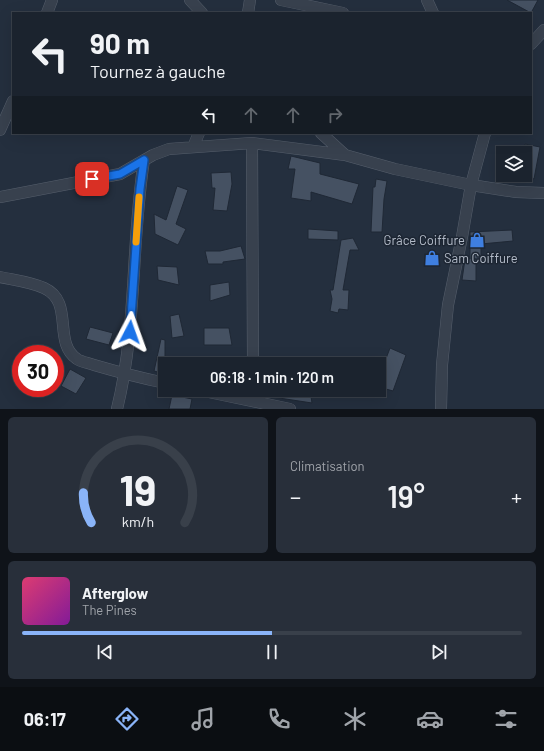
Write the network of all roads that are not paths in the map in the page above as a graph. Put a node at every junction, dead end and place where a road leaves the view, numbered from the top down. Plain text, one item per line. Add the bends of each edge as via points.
1 (52, 0) edge
2 (190, 0) edge
3 (250, 0) edge
4 (281, 0) edge
5 (427, 0) edge
6 (47, 12) edge
7 (201, 12) edge
8 (248, 12) edge
9 (338, 12) edge
10 (433, 12) edge
11 (538, 32) edge
12 (532, 42) edge
13 (12, 102) edge
14 (0, 130) edge
15 (199, 134) edge
16 (322, 134) edge
17 (485, 134) edge
18 (252, 143) junction
19 (193, 147) junction
20 (345, 155) junction
21 (144, 160) junction
22 (470, 185) junction
23 (544, 193) edge
24 (0, 197) edge
25 (0, 277) edge
26 (253, 357) edge
27 (125, 374) junction
28 (158, 381) edge
29 (234, 397) edge
30 (254, 397) edge
31 (254, 401) junction
32 (117, 409) edge
33 (290, 409) edge
34 (441, 409) edge

1 - 6 street
2 - 7 street
3 - 8 street
4 - 9 street
5 - 10 street
11 - 12 street
13 - 14 street
15 - 19 street
16 - 20 street
17 - 22 street
18 - 19 street
18 - 20 street
18 - 26 street
19 - 21 street via 169,149
20 - 22 street
21 - 24 street via 120,174
21 - 27 street
22 - 23 street via 516,192
22 - 34 street via 448,305
25 - 27 street via 45,288 55,296 61,308 63,340 67,349 77,359
27 - 28 street
27 - 32 street
29 - 31 street
30 - 31 street
31 - 33 street

